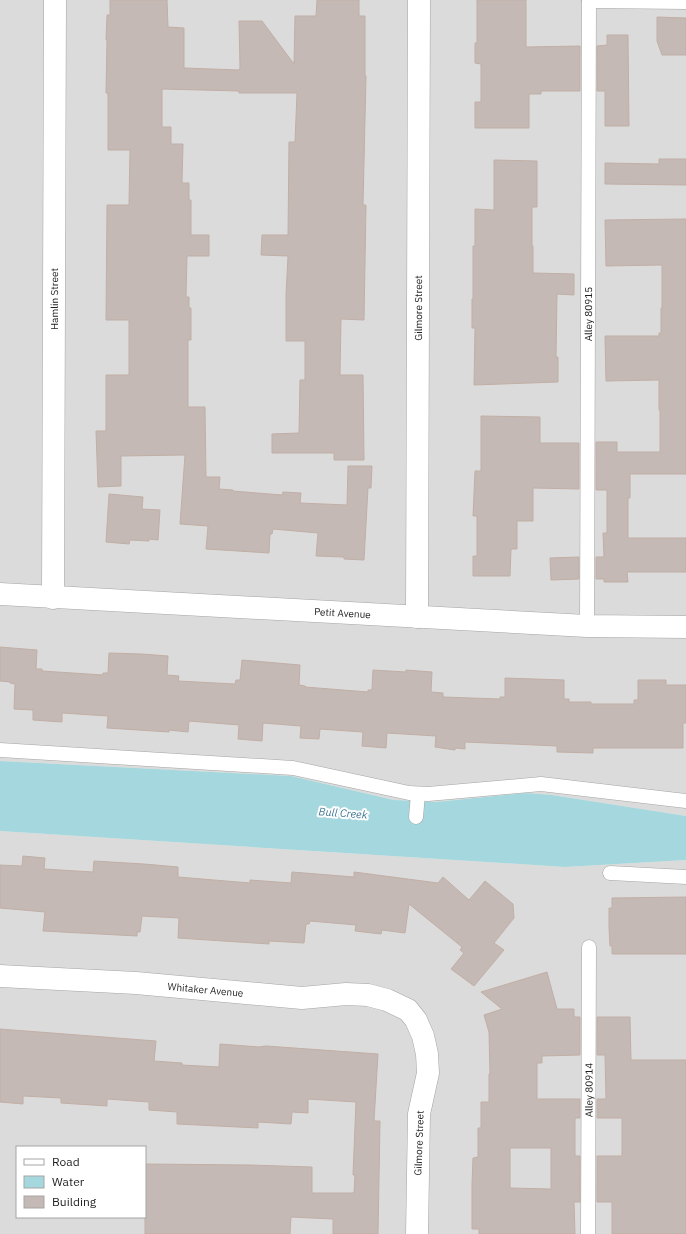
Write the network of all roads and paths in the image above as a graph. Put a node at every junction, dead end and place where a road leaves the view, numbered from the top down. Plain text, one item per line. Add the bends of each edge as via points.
1 (55, 0) edge
2 (419, 0) edge
3 (589, 0) edge
4 (686, 2) edge
5 (0, 594) edge
6 (53, 598) junction
7 (417, 617) junction
8 (587, 626) junction
9 (686, 627) edge
10 (0, 750) edge
11 (418, 794) junction
12 (686, 801) edge
13 (416, 817) dead end
14 (610, 873) dead end
15 (686, 877) edge
16 (589, 947) dead end
17 (0, 976) edge
18 (408, 1010) joint
19 (417, 1234) edge
20 (588, 1234) edge

1 - 6 street, Hamlin Street
2 - 7 street, Gilmore Street
3 - 4 lane
3 - 8 lane, Alley 80915
5 - 6 street, Petit Avenue
6 - 7 street, Petit Avenue
7 - 8 street, Petit Avenue
8 - 9 street, Petit Avenue
10 - 11 lane via 293,768
11 - 12 lane via 542,784
11 - 13 lane
14 - 15 lane
16 - 20 lane, Alley 80914
17 - 18 street, Whitaker Avenue via 136,983 302,998 368,995
18 - 19 street, Gilmore Street via 423,1036 428,1073 419,1114

